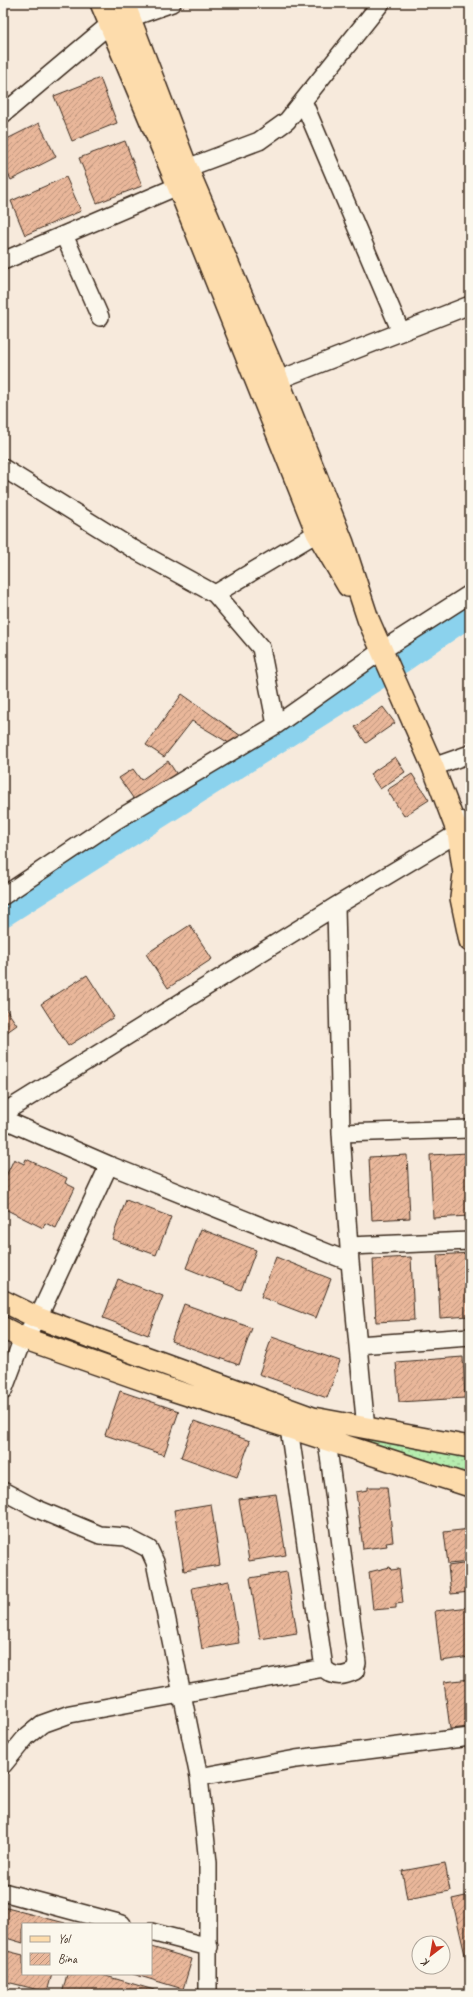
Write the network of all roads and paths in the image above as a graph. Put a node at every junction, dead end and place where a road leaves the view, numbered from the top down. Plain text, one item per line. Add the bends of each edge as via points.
1 (101, 3) edge
2 (172, 3) edge
3 (381, 3) edge
4 (127, 10) edge
5 (110, 24) junction
6 (303, 101) junction
7 (3, 114) edge
8 (183, 177) junction
9 (64, 235) junction
10 (3, 261) edge
11 (470, 305) edge
12 (100, 317) dead end
13 (401, 332) junction
14 (278, 380) junction
15 (3, 468) edge
16 (317, 533) junction
17 (216, 594) junction
18 (470, 594) edge
19 (368, 619) junction
20 (381, 651) junction
21 (276, 725) junction
22 (470, 754) edge
23 (432, 767) junction
24 (460, 825) edge
25 (467, 880) edge
26 (3, 896) edge
27 (336, 906) junction
28 (470, 941) edge
29 (3, 1113) edge
30 (3, 1119) edge
31 (470, 1129) edge
32 (341, 1132) junction
33 (109, 1165) junction
34 (470, 1241) edge
35 (349, 1254) junction
36 (3, 1301) edge
37 (38, 1318) junction
38 (3, 1328) edge
39 (470, 1337) edge
40 (23, 1338) junction
41 (358, 1344) junction
42 (3, 1391) edge
43 (289, 1428) junction
44 (366, 1429) junction
45 (327, 1441) junction
46 (470, 1447) edge
47 (470, 1486) edge
48 (3, 1491) edge
49 (324, 1668) junction
50 (182, 1694) junction
51 (470, 1737) edge
52 (3, 1765) edge
53 (199, 1778) junction
54 (3, 1892) edge
55 (118, 1923) edge
56 (152, 1932) edge
57 (209, 1948) junction
58 (208, 1994) edge

1 - 5 main road
2 - 4 street
3 - 6 street
4 - 8 main road
5 - 7 street
5 - 8 main road
6 - 8 street via 287,121 258,141
6 - 13 street
8 - 9 street
8 - 14 main road
8 - 16 main road
9 - 10 street
9 - 12 street
11 - 13 street
13 - 14 street
14 - 19 main road via 343,543
15 - 17 street via 135,550
16 - 17 street
16 - 19 main road
17 - 21 street via 261,648
18 - 20 street
19 - 20 main road
20 - 21 street
20 - 23 main road
21 - 26 street via 116,821
22 - 23 street
23 - 24 main road
24 - 25 main road
24 - 27 street
25 - 28 main road via 461,898
27 - 29 street
27 - 32 street
30 - 33 street
31 - 32 street
32 - 35 street
33 - 35 street
33 - 37 street
34 - 35 street
35 - 41 street
36 - 37 main road
37 - 40 street
37 - 44 main road via 313,1418
38 - 40 main road
39 - 41 street
40 - 42 street
40 - 43 main road
41 - 44 street
43 - 45 main road
43 - 49 street
44 - 46 main road
45 - 47 main road
45 - 49 street via 357,1663 355,1671 346,1675 337,1676
48 - 50 street via 35,1508 100,1535 126,1537 149,1549 157,1569
49 - 50 street
50 - 52 street via 70,1714 42,1724 26,1737
50 - 53 street
51 - 53 street via 296,1759
53 - 57 street via 208,1863
54 - 55 street
56 - 57 street
57 - 58 street

